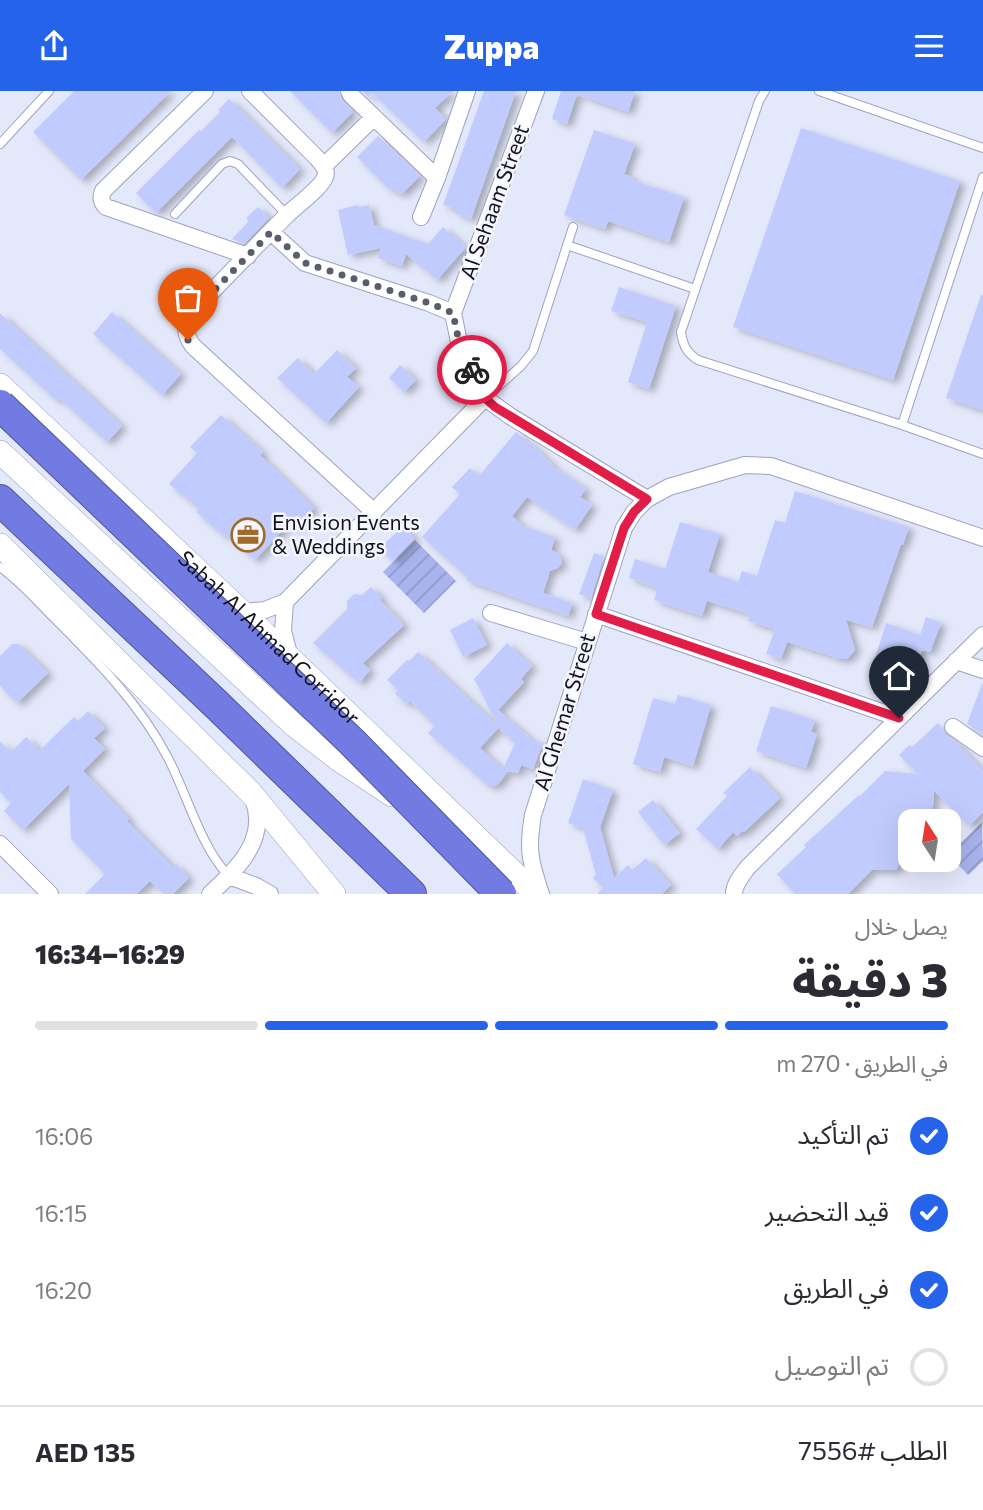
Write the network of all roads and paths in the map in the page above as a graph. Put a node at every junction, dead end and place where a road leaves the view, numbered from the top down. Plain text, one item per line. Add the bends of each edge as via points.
1 (49, 91) edge
2 (205, 91) edge
3 (250, 91) edge
4 (349, 91) edge
5 (467, 91) edge
6 (536, 91) edge
7 (765, 91) edge
8 (819, 91) edge
9 (371, 113) junction
10 (0, 143) edge
11 (983, 148) edge
12 (321, 162) junction
13 (983, 177) edge
14 (437, 178) junction
15 (175, 214) dead end
16 (287, 215) junction
17 (421, 217) dead end
18 (573, 227) dead end
19 (271, 232) junction
20 (567, 245) junction
21 (247, 256) junction
22 (695, 289) junction
23 (453, 313) junction
24 (0, 386) edge
25 (485, 398) junction
26 (0, 405) edge
27 (902, 425) junction
28 (0, 452) edge
29 (983, 454) edge
30 (647, 499) junction
31 (0, 500) edge
32 (374, 512) junction
33 (983, 538) edge
34 (0, 545) edge
35 (0, 567) edge
36 (285, 602) junction
37 (242, 612) junction
38 (491, 613) dead end
39 (596, 614) junction
40 (983, 635) edge
41 (587, 642) junction
42 (290, 658) junction
43 (956, 660) junction
44 (983, 670) edge
45 (899, 718) junction
46 (953, 727) dead end
47 (983, 748) edge
48 (251, 793) junction
49 (0, 844) edge
50 (485, 845) junction
51 (229, 876) junction
52 (50, 894) edge
53 (209, 894) edge
54 (270, 894) edge
55 (334, 894) edge
56 (411, 894) edge
57 (501, 894) edge
58 (538, 894) edge
59 (734, 894) edge

1 - 10 lane
2 - 21 street via 103,191 102,204
3 - 12 street
4 - 9 street
5 - 14 street
6 - 23 street, Al Sehaam Street
7 - 22 lane
8 - 11 lane
9 - 12 street
9 - 14 street
12 - 16 street via 326,170 324,180
13 - 27 lane
14 - 17 street
15 - 16 lane via 230,160
16 - 19 street
18 - 20 lane
19 - 21 street
19 - 23 street via 305,263
20 - 22 lane
20 - 25 lane via 533,351
21 - 32 street via 189,316 188,340
22 - 27 lane via 681,332 685,349 698,360
23 - 25 street via 459,342
24 - 37 street, Sabah Al Ahmad Corridor
25 - 30 street
25 - 32 street
26 - 57 highway, Sabah Al Ahmad Corridor, bridge via 352,742
27 - 29 lane
28 - 50 street via 295,726 386,792
30 - 33 street, Al Ghemar Street via 669,487 745,465 771,466
30 - 39 street, Al Ghemar Street via 624,528
31 - 56 highway
32 - 36 street
34 - 48 street
35 - 51 lane via 138,709 167,756 218,866
36 - 37 street
36 - 42 street via 283,631
37 - 42 street, Sabah Al Ahmad Corridor
38 - 41 street
39 - 41 street, Al Ghemar Street
39 - 45 street
40 - 43 street
41 - 58 street, Al Ghemar Street via 533,815 530,864
42 - 50 street, Sabah Al Ahmad Corridor
43 - 44 street
43 - 45 street
45 - 59 street via 748,867
46 - 47 street
48 - 51 street via 257,817 254,841
48 - 55 street
49 - 52 street
50 - 58 street, Sabah Al Ahmad Corridor
51 - 53 street
51 - 54 street

